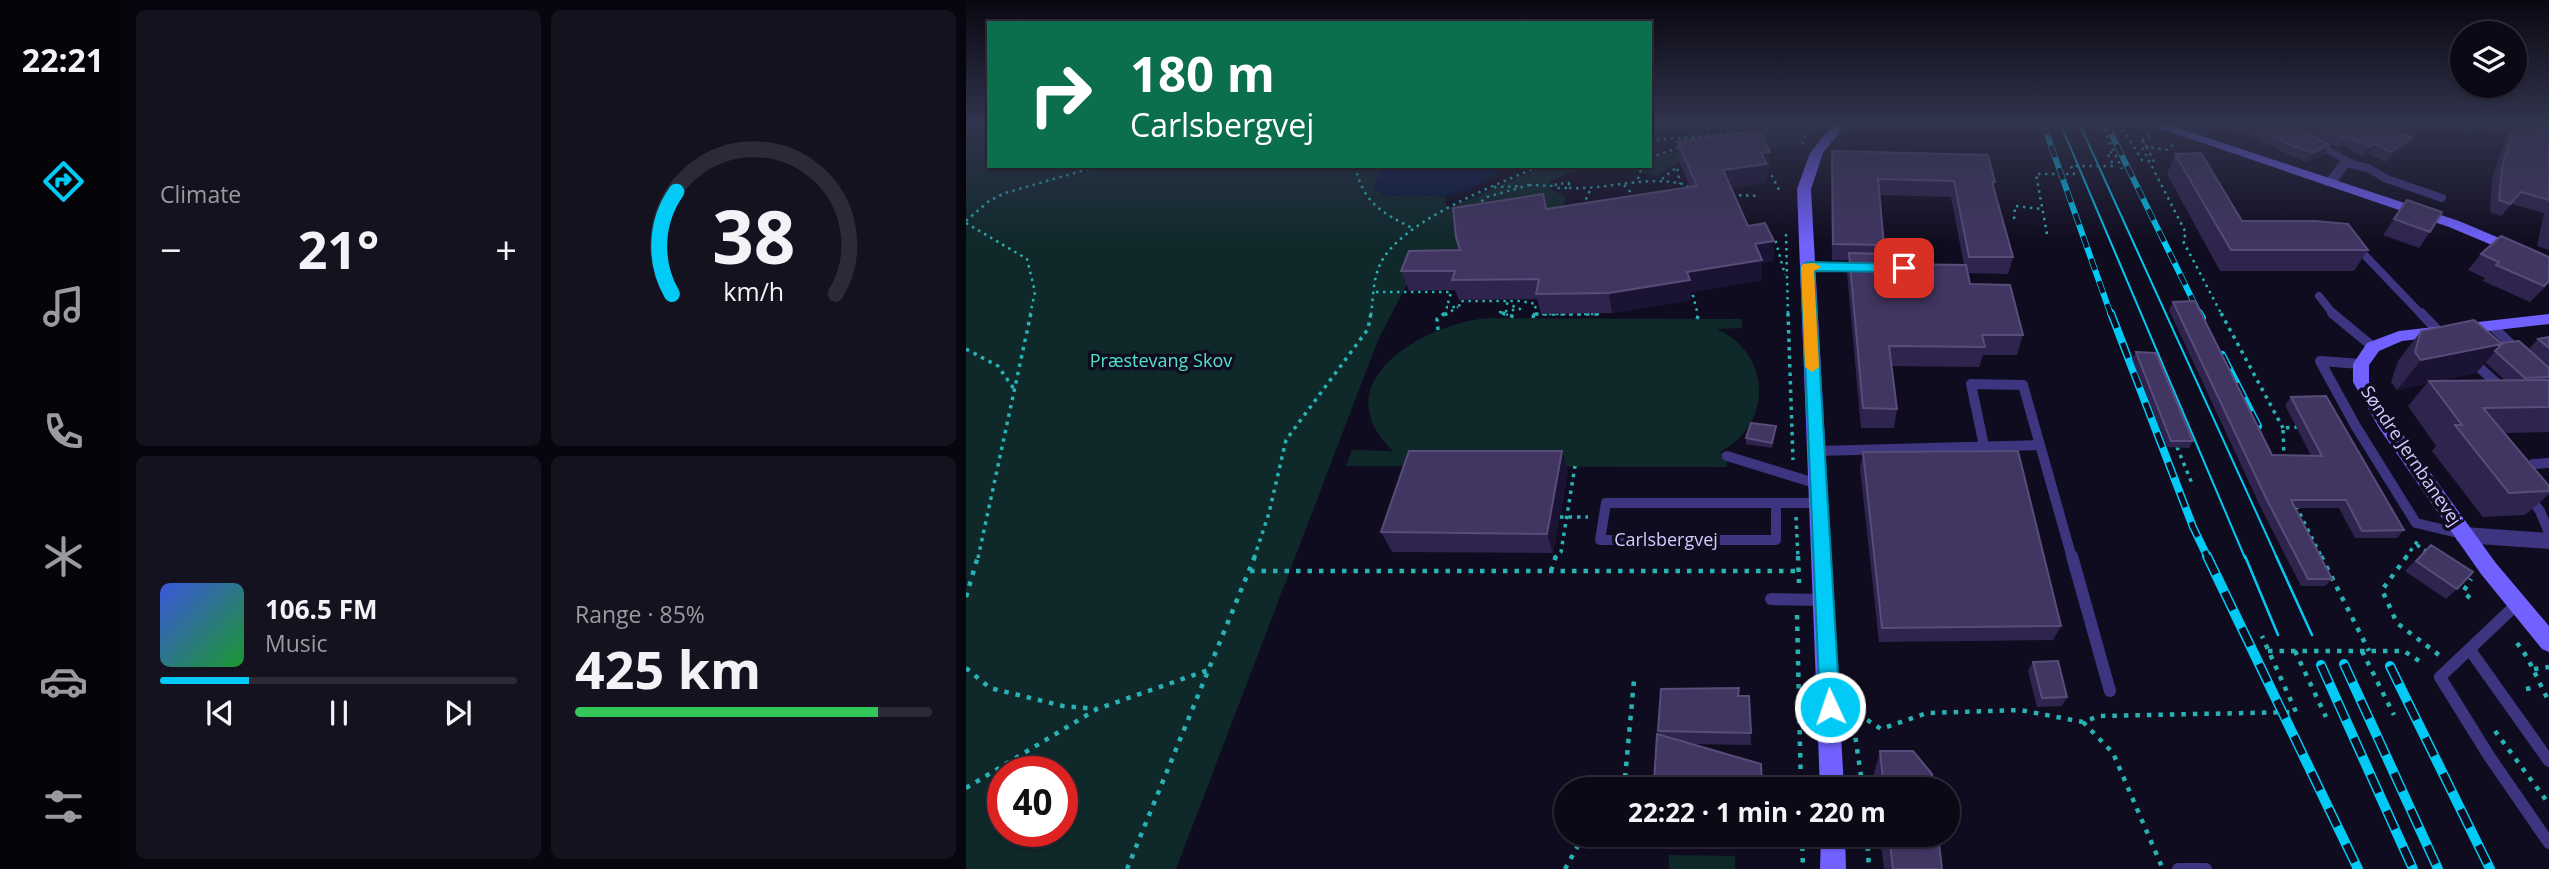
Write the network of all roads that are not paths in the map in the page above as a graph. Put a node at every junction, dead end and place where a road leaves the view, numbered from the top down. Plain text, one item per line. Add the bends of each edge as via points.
1 (2345, 163) edge
2 (1809, 164) edge
3 (2267, 164) edge
4 (2348, 164) edge
5 (2330, 183) junction
6 (2442, 198) dead end
7 (2350, 240) edge
8 (2549, 264) edge
9 (1807, 267) junction
10 (1866, 268) edge
11 (2319, 296) dead end
12 (2549, 319) edge
13 (2492, 326) junction
14 (2444, 336) junction
15 (2373, 347) junction
16 (2459, 350) edge
17 (2530, 362) edge
18 (2361, 364) junction
19 (2512, 396) edge
20 (2039, 445) junction
21 (1983, 446) junction
22 (1816, 451) junction
23 (1727, 456) dead end
24 (2549, 463) edge
25 (2533, 464) edge
26 (2524, 491) edge
27 (1818, 494) junction
28 (1776, 503) junction
29 (2549, 533) edge
30 (2463, 535) junction
31 (2549, 541) edge
32 (1771, 600) dead end
33 (1823, 600) junction
34 (2517, 604) junction
35 (2549, 642) edge
36 (2470, 650) junction
37 (2110, 691) dead end
38 (2549, 761) edge
39 (1831, 777) edge
40 (2549, 843) edge
41 (1833, 847) edge
42 (1833, 869) edge
43 (2178, 869) edge
44 (2206, 869) edge

1 - 5 street
2 - 9 street via 1804,189
3 - 5 street
4 - 6 lane
5 - 8 street via 2454,224
7 - 14 lane
9 - 10 lane
9 - 22 street
11 - 15 lane via 2332,316
12 - 13 street
13 - 14 street
13 - 17 lane
14 - 15 street via 2399,336
15 - 18 street, Søndre Jernbanevej
16 - 19 lane
18 - 30 street, Søndre Jernbanevej via 2361,382 2385,423
18 - 30 lane via 2320,362 2416,523
20 - 21 lane
20 - 21 lane via 2023,385 1971,384
20 - 37 lane
21 - 22 lane
22 - 27 street
23 - 27 lane via 1793,477
24 - 25 lane
26 - 29 lane via 2540,511
27 - 28 lane, Carlsbergvej via 1795,503
27 - 33 street
28 - 28 lane, Carlsbergvej via 1606,502 1601,540 1776,540
30 - 31 street
30 - 34 street, Søndre Jernbanevej
32 - 33 lane
33 - 39 street
34 - 35 street, Søndre Jernbanevej
34 - 36 lane
36 - 38 lane
36 - 40 lane via 2441,677
41 - 42 street
43 - 44 lane

